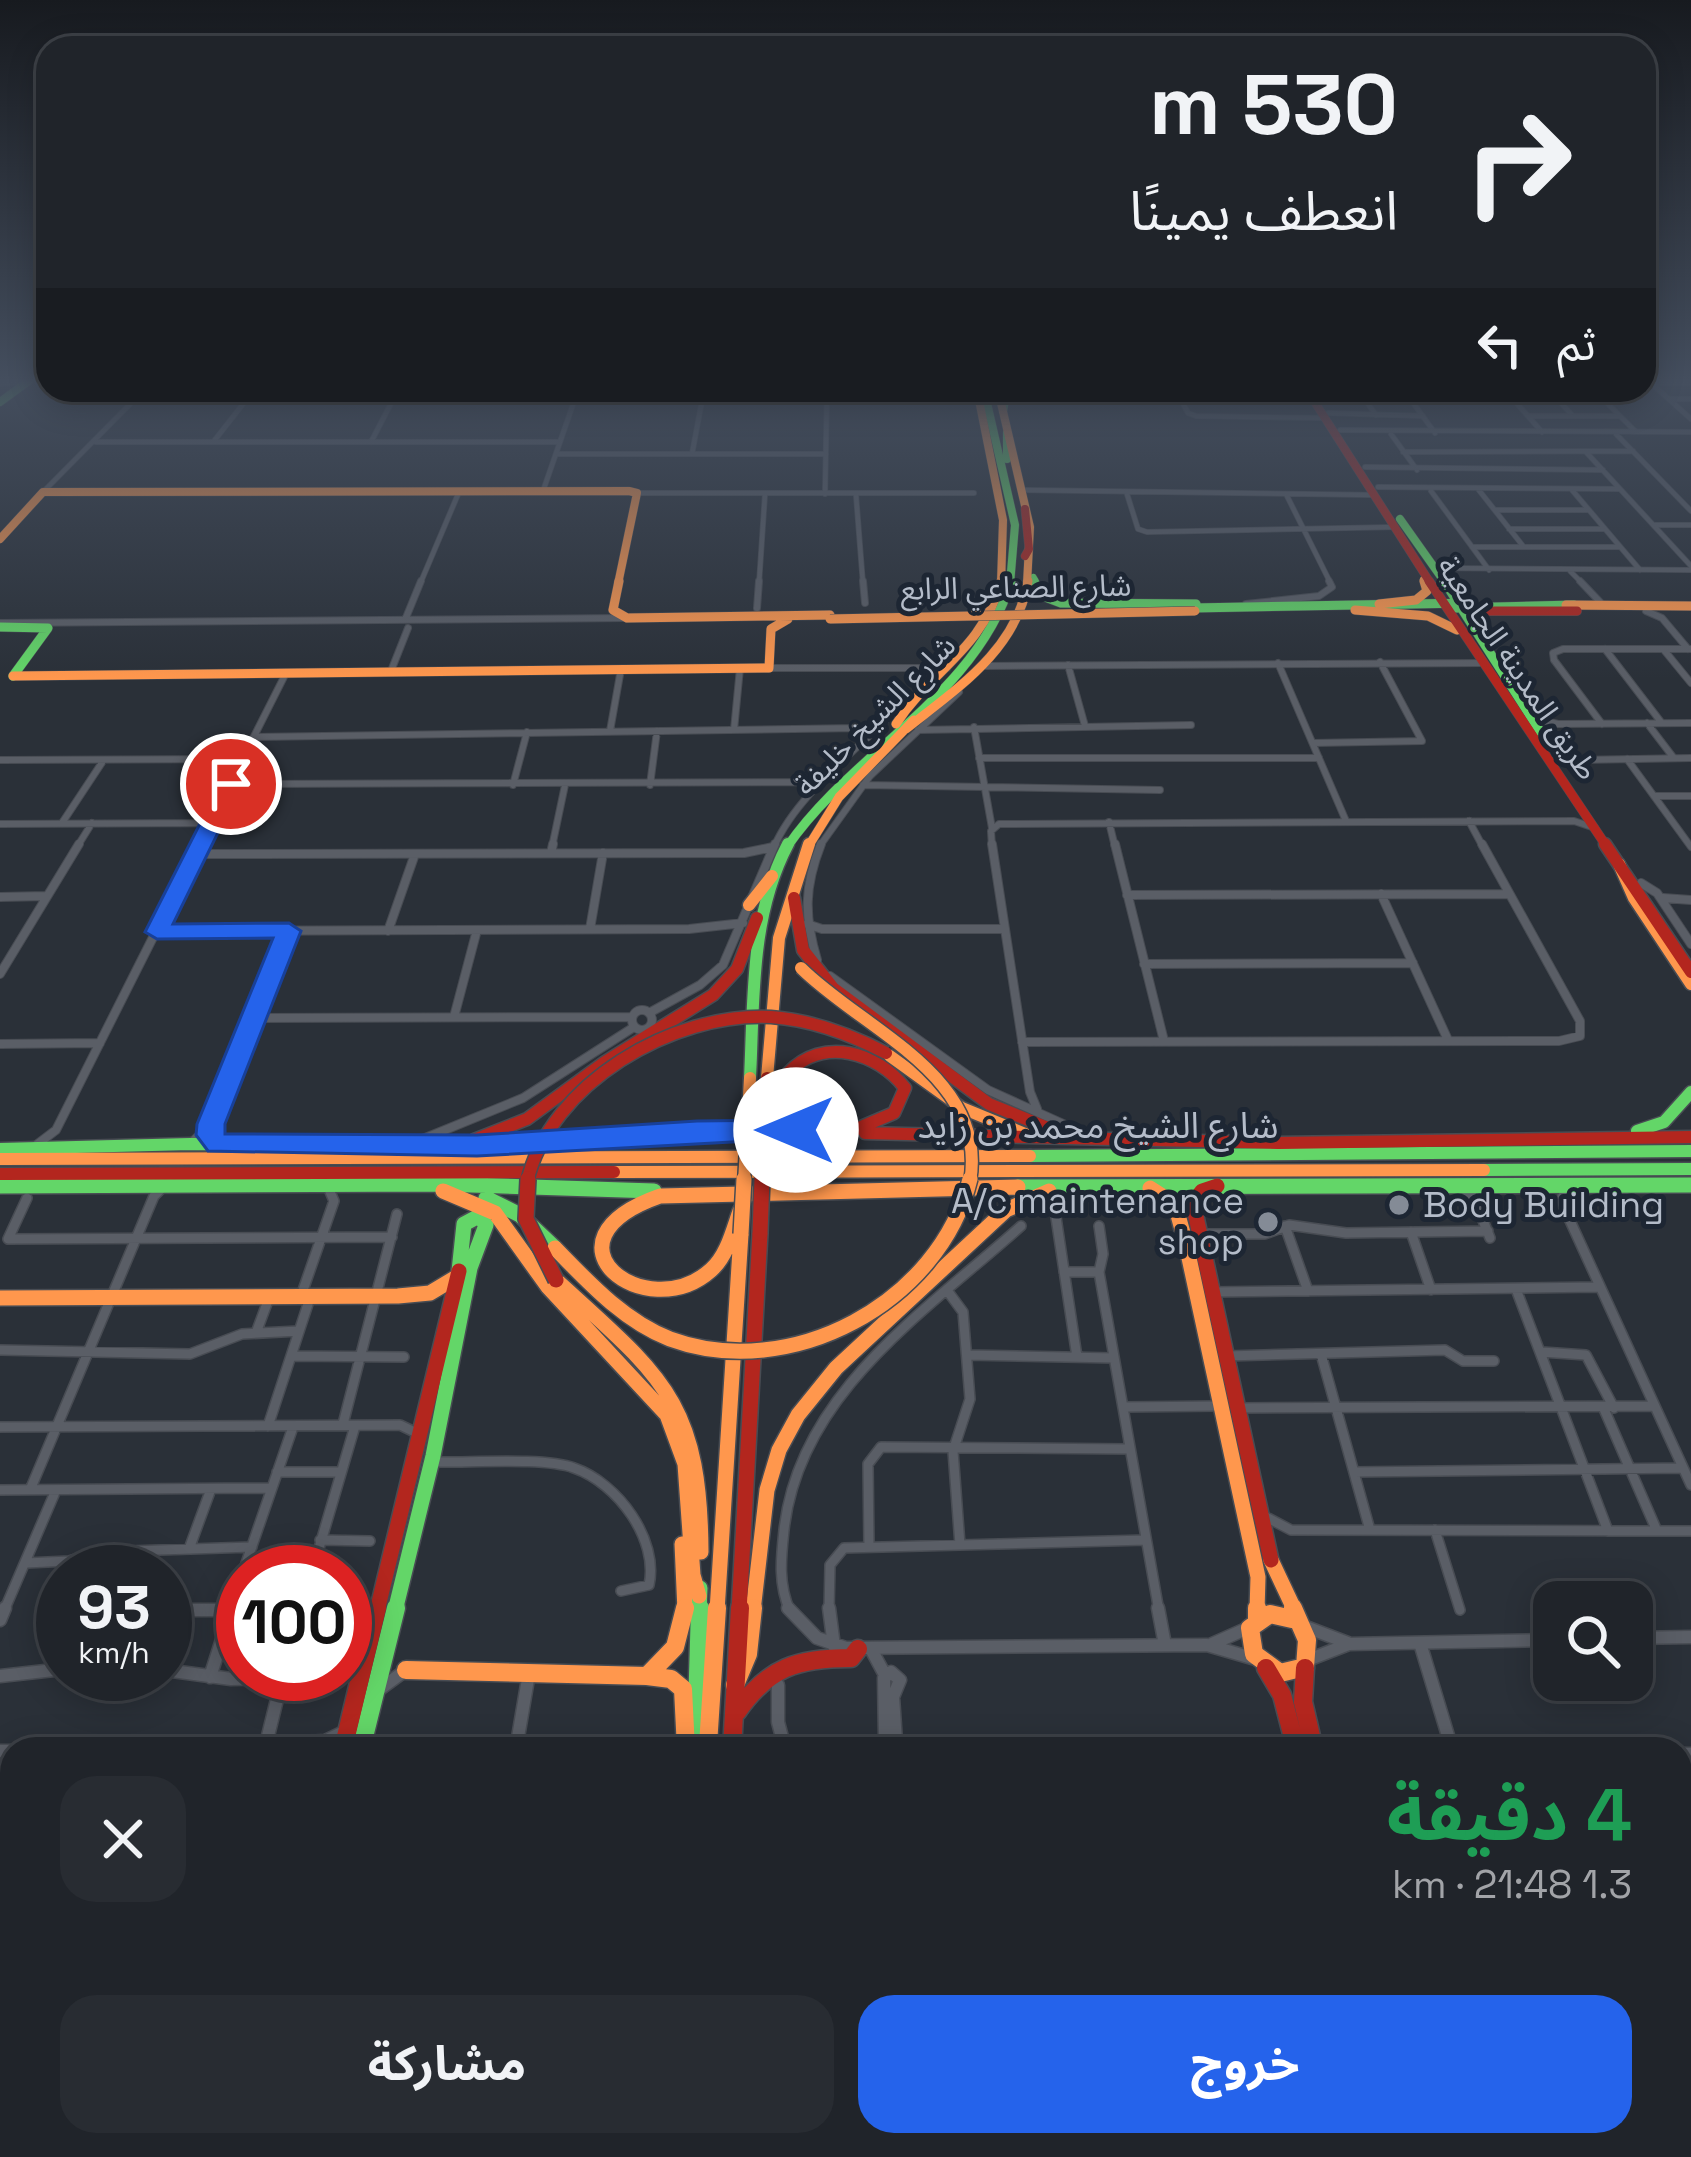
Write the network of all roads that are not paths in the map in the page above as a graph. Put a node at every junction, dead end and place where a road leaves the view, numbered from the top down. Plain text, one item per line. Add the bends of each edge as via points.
1 (58, 478) edge
2 (548, 478) edge
3 (825, 478) edge
4 (997, 478) edge
5 (1001, 478) edge
6 (1010, 478) edge
7 (1018, 478) edge
8 (1368, 478) edge
9 (1373, 478) edge
10 (1510, 478) edge
11 (1610, 478) edge
12 (1659, 478) edge
13 (1478, 489) junction
14 (1520, 489) junction
15 (1571, 489) junction
16 (1621, 489) junction
17 (1021, 490) junction
18 (1430, 490) junction
19 (543, 491) junction
20 (1377, 491) junction
21 (43, 492) junction
22 (458, 492) junction
23 (637, 493) junction
24 (974, 493) dead end
25 (1044, 493) junction
26 (765, 494) junction
27 (825, 494) junction
28 (856, 494) junction
29 (1127, 494) junction
30 (1286, 494) junction
31 (1025, 508) junction
32 (1495, 510) junction
33 (1589, 510) junction
34 (1691, 511) edge
35 (1009, 521) junction
36 (1654, 525) junction
37 (1691, 525) edge
38 (1396, 527) junction
39 (1509, 529) junction
40 (1549, 529) junction
41 (1605, 529) junction
42 (1306, 531) junction
43 (0, 539) edge
44 (1472, 547) junction
45 (1524, 547) junction
46 (1564, 547) junction
47 (1620, 547) junction
48 (1674, 547) junction
49 (1691, 547) edge
50 (1008, 556) junction
51 (1025, 556) junction
52 (1691, 568) edge
53 (1569, 570) junction
54 (1640, 570) junction
55 (1490, 571) junction
56 (1437, 572) junction
57 (1033, 577) junction
58 (865, 603) dead end
59 (1582, 603) junction
60 (1244, 604) junction
61 (1379, 604) junction
62 (1518, 607) junction
63 (757, 608) dead end
64 (1292, 608) junction
65 (1404, 608) junction
66 (1454, 608) junction
67 (1691, 608) edge
68 (1359, 610) junction
69 (1665, 614) junction
70 (830, 617) junction
71 (627, 618) junction
72 (407, 624) junction
73 (0, 625) edge
74 (1012, 630) junction
75 (1470, 641) junction
76 (1605, 649) junction
77 (1663, 649) junction
78 (1690, 649) edge
79 (1484, 656) junction
80 (1381, 662) junction
81 (1278, 663) junction
82 (1068, 665) junction
83 (982, 667) junction
84 (740, 668) junction
85 (769, 668) junction
86 (947, 668) junction
87 (621, 669) junction
88 (391, 671) junction
89 (286, 673) junction
90 (7, 676) edge
91 (1691, 683) edge
92 (928, 685) junction
93 (929, 720) junction
94 (1662, 723) junction
95 (1691, 723) edge
96 (1536, 724) junction
97 (1558, 724) junction
98 (1601, 724) junction
99 (1647, 724) junction
100 (1191, 725) dead end
101 (1085, 726) junction
102 (974, 727) junction
103 (906, 728) junction
104 (943, 728) junction
105 (734, 730) junction
106 (610, 731) junction
107 (657, 731) junction
108 (526, 732) junction
109 (865, 736) junction
110 (255, 737) junction
111 (1312, 743) junction
112 (1555, 753) junction
113 (979, 758) junction
114 (1319, 758) junction
115 (1674, 758) junction
116 (1691, 758) edge
117 (244, 759) junction
118 (1627, 759) junction
119 (0, 760) edge
120 (104, 760) junction
121 (1578, 760) junction
122 (1564, 766) junction
123 (870, 777) junction
124 (821, 782) junction
125 (231, 784) junction
126 (796, 784) junction
127 (513, 785) junction
128 (565, 785) junction
129 (650, 785) junction
130 (862, 785) junction
131 (882, 785) junction
132 (983, 788) junction
133 (1160, 790) dead end
134 (810, 795) junction
135 (1654, 796) junction
136 (1691, 796) edge
137 (1580, 817) junction
138 (1108, 821) junction
139 (1346, 821) junction
140 (1469, 821) junction
141 (212, 823) junction
142 (0, 824) edge
143 (61, 824) junction
144 (92, 824) junction
145 (992, 828) junction
146 (1687, 834) edge
147 (773, 847) junction
148 (1691, 847) edge
149 (551, 853) junction
150 (603, 853) junction
151 (745, 853) junction
152 (196, 854) junction
153 (415, 854) junction
154 (800, 859) junction
155 (1619, 864) junction
156 (770, 869) junction
157 (1642, 883) junction
158 (1382, 894) junction
159 (1509, 894) junction
160 (1127, 895) junction
161 (47, 896) junction
162 (0, 897) edge
163 (794, 898) junction
164 (1665, 900) junction
165 (1691, 900) edge
166 (769, 901) junction
167 (749, 904) joint
168 (743, 923) junction
169 (805, 924) junction
170 (590, 928) junction
171 (725, 928) junction
172 (822, 929) junction
173 (1004, 929) junction
174 (477, 930) junction
175 (289, 931) junction
176 (388, 931) junction
177 (157, 932) junction
178 (738, 936) junction
179 (807, 936) junction
180 (1691, 944) edge
181 (1691, 958) edge
182 (1413, 963) junction
183 (1144, 964) junction
184 (2, 969) edge
185 (1691, 972) edge
186 (1691, 984) edge
187 (649, 1013) junction
188 (454, 1017) junction
189 (253, 1018) junction
190 (633, 1022) junction
191 (1164, 1041) junction
192 (1448, 1041) junction
193 (1022, 1042) junction
194 (100, 1043) junction
195 (0, 1044) edge
196 (977, 1083) joint
197 (1030, 1092) junction
198 (1691, 1092) edge
199 (1016, 1110) junction
200 (1040, 1113) junction
201 (211, 1124) junction
202 (765, 1126) junction
203 (56, 1130) junction
204 (796, 1130) junction
205 (1691, 1137) edge
206 (948, 1138) junction
207 (1217, 1142) junction
208 (63, 1144) junction
209 (190, 1144) junction
210 (218, 1144) junction
211 (237, 1144) junction
212 (1062, 1144) junction
213 (1096, 1144) junction
214 (1425, 1144) junction
215 (0, 1146) edge
216 (35, 1146) junction
217 (444, 1146) junction
218 (1691, 1151) edge
219 (775, 1152) junction
220 (0, 1159) edge
221 (1691, 1169) edge
222 (1381, 1173) junction
223 (0, 1174) edge
224 (1132, 1184) junction
225 (1574, 1184) junction
226 (405, 1185) junction
227 (1077, 1185) junction
228 (1225, 1185) junction
229 (1520, 1185) junction
230 (1691, 1185) edge
231 (0, 1186) edge
232 (1458, 1186) junction
233 (163, 1187) junction
234 (328, 1187) junction
235 (699, 1194) junction
236 (27, 1198) dead end
237 (1054, 1204) dead end
238 (397, 1214) dead end
239 (1021, 1226) dead end
240 (1099, 1226) dead end
241 (1285, 1226) junction
242 (1411, 1232) junction
243 (736, 1233) junction
244 (139, 1236) junction
245 (392, 1237) junction
246 (321, 1238) junction
247 (1192, 1239) junction
248 (1064, 1272) junction
249 (1099, 1272) junction
250 (455, 1278) junction
251 (1516, 1288) junction
252 (1600, 1288) junction
253 (1432, 1290) junction
254 (1308, 1291) junction
255 (1210, 1292) junction
256 (949, 1293) junction
257 (428, 1294) junction
258 (306, 1296) junction
259 (112, 1297) junction
260 (269, 1297) junction
261 (378, 1297) junction
262 (0, 1298) edge
263 (452, 1303) junction
264 (299, 1331) junction
265 (256, 1333) junction
266 (0, 1350) edge
267 (89, 1352) junction
268 (1542, 1352) junction
269 (1321, 1354) junction
270 (967, 1355) junction
271 (291, 1356) junction
272 (360, 1356) junction
273 (404, 1357) dead end
274 (1077, 1357) junction
275 (1225, 1357) junction
276 (1114, 1358) junction
277 (1494, 1360) dead end
278 (627, 1369) junction
279 (429, 1402) junction
280 (1221, 1406) junction
281 (1654, 1406) junction
282 (1123, 1407) junction
283 (1236, 1408) junction
284 (1609, 1408) junction
285 (1336, 1410) junction
286 (1565, 1410) junction
287 (349, 1425) junction
288 (400, 1425) junction
289 (293, 1426) junction
290 (0, 1427) edge
291 (58, 1427) junction
292 (268, 1427) junction
293 (422, 1435) junction
294 (953, 1446) junction
295 (1130, 1449) junction
296 (431, 1462) junction
297 (1683, 1468) junction
298 (1630, 1469) junction
299 (1583, 1470) junction
300 (277, 1472) junction
301 (339, 1472) junction
302 (1354, 1472) junction
303 (1691, 1485) edge
304 (272, 1488) junction
305 (211, 1489) junction
306 (0, 1490) edge
307 (31, 1490) junction
308 (56, 1490) junction
309 (421, 1496) junction
310 (1263, 1515) junction
311 (1291, 1530) junction
312 (1370, 1530) junction
313 (1436, 1530) junction
314 (1607, 1531) junction
315 (1657, 1532) junction
316 (1691, 1532) edge
317 (320, 1540) junction
318 (1146, 1540) junction
319 (370, 1541) dead end
320 (1269, 1544) junction
321 (190, 1545) edge
322 (253, 1545) edge
323 (319, 1545) edge
324 (960, 1545) junction
325 (869, 1547) junction
326 (36, 1562) edge
327 (26, 1563) junction
328 (621, 1591) dead end
329 (700, 1596) junction
330 (1460, 1610) dead end
331 (0, 1620) edge
332 (1255, 1621) junction
333 (1296, 1621) junction
334 (1691, 1637) edge
335 (1653, 1638) edge
336 (1533, 1640) edge
337 (1420, 1643) junction
338 (1349, 1644) junction
339 (1165, 1645) junction
340 (1207, 1645) junction
341 (833, 1646) junction
342 (864, 1649) junction
343 (216, 1657) edge
344 (383, 1660) junction
345 (1308, 1663) junction
346 (1262, 1664) junction
347 (406, 1670) junction
348 (192, 1671) edge
349 (36, 1672) edge
350 (529, 1672) junction
351 (0, 1676) edge
352 (647, 1676) junction
353 (210, 1677) junction
354 (216, 1677) edge
355 (735, 1685) junction
356 (778, 1685) dead end
357 (374, 1694) junction
358 (277, 1701) edge
359 (733, 1720) junction
360 (348, 1730) junction
361 (268, 1737) edge
362 (333, 1737) edge
363 (346, 1737) edge
364 (365, 1737) edge
365 (518, 1737) edge
366 (685, 1737) edge
367 (703, 1737) edge
368 (708, 1737) edge
369 (732, 1737) edge
370 (777, 1737) edge
371 (895, 1737) edge
372 (1292, 1737) edge
373 (1311, 1737) edge
374 (1448, 1737) edge

1 - 21 street
2 - 19 street
3 - 27 street
4 - 50 main road
5 - 35 main road, شارع الشيخ خليفة
6 - 51 main road, شارع الشيخ خليفة
7 - 17 main road
8 - 20 main road, طريق المدينة الجامعية
9 - 20 main road, طريق المدينة الجامعية
10 - 14 street
11 - 16 street
12 - 34 street
13 - 14 street
13 - 18 street
13 - 32 street
14 - 15 street
15 - 16 street
15 - 33 street
16 - 36 street
17 - 25 street
17 - 31 main road
18 - 20 street
18 - 44 street
19 - 22 main road
19 - 23 main road
20 - 30 street
20 - 38 main road, طريق المدينة الجامعية
20 - 56 main road, طريق المدينة الجامعية
21 - 22 main road
21 - 43 main road
22 - 72 street
23 - 26 street
23 - 71 main road via 613,610
24 - 28 street
25 - 29 street
25 - 31 street via 1028,495
26 - 27 street
26 - 63 street
27 - 28 street
28 - 58 street
29 - 30 street
29 - 42 street via 1144,532
30 - 42 street
31 - 51 main road
31 - 57 main road
32 - 33 street
32 - 39 street
33 - 41 street
35 - 50 main road
35 - 103 main road, شارع الشيخ خليفة via 1016,565 1002,613
36 - 37 street
36 - 48 street
38 - 42 street
38 - 56 main road, طريق المدينة الجامعية
39 - 40 street
39 - 45 street
40 - 41 street
40 - 46 street
41 - 47 street
42 - 60 street via 1333,580 1330,590
44 - 45 street
44 - 55 street
45 - 46 street
46 - 47 street
47 - 54 street
48 - 49 street
48 - 52 street
50 - 86 main road via 992,616
51 - 103 main road, شارع الشيخ خليفة via 1019,598 1000,635
52 - 54 street
53 - 54 street
53 - 55 street
53 - 59 street
55 - 56 street
56 - 61 main road via 1425,594
56 - 62 main road via 1468,598
56 - 66 main road, طريق المدينة الجامعية
56 - 66 main road
57 - 60 main road via 1040,595 1066,604
57 - 74 main road
59 - 62 main road
59 - 66 main road
59 - 67 main road
60 - 64 main road
61 - 64 main road, شارع الصناعي الرابع
61 - 65 main road, شارع الصناعي الرابع
62 - 66 main road
62 - 69 main road
62 - 79 main road via 1485,619
64 - 68 main road, شارع الصناعي الرابع
64 - 70 main road, شارع الصناعي الرابع, bridge
64 - 74 main road via 1044,616
65 - 66 main road
65 - 66 main road
65 - 68 main road, شارع الصناعي الرابع
66 - 68 main road
66 - 75 main road, طريق المدينة الجامعية
66 - 79 main road
67 - 69 main road
68 - 75 main road via 1435,617
69 - 78 street
70 - 71 main road, شارع الصناعي الرابع
70 - 85 main road, شارع الصناعي الرابع via 771,629
71 - 72 street
72 - 73 street
72 - 88 street
73 - 90 main road via 48,628
74 - 83 main road
75 - 79 main road, طريق المدينة الجامعية
76 - 77 street
76 - 94 street
76 - 98 street via 1559,652 1554,660
77 - 78 street
77 - 91 street
79 - 80 street
79 - 96 main road, طريق المدينة الجامعية
79 - 137 main road, طريق المدينة الجامعية
80 - 81 street
80 - 111 street via 1422,740
81 - 82 street
81 - 111 street
82 - 83 street
82 - 101 street
83 - 93 street
83 - 103 main road
84 - 85 main road
84 - 87 main road
84 - 105 street
85 - 86 street
86 - 92 main road
87 - 88 main road
87 - 106 street
88 - 89 main road
89 - 90 main road
89 - 110 street
92 - 103 main road
92 - 109 street
93 - 103 street
93 - 104 street
94 - 95 street
94 - 99 street
96 - 97 street
96 - 97 street
96 - 112 main road, طريق المدينة الجامعية
97 - 98 street
98 - 99 street
99 - 115 street
100 - 101 street
101 - 102 street
102 - 104 street
102 - 113 street
103 - 104 street
103 - 109 main road, شارع الشيخ خليفة
103 - 123 street
103 - 154 main road, شارع الشيخ خليفة via 840,796
105 - 107 street
105 - 109 street
106 - 107 street
106 - 108 street
107 - 129 street
108 - 110 street
108 - 127 street
109 - 124 street
109 - 156 main road, شارع الشيخ خليفة
110 - 117 street
111 - 114 street
112 - 121 street
112 - 122 main road, طريق المدينة الجامعية
113 - 114 street
113 - 132 street
114 - 139 street
115 - 116 street
115 - 118 street
117 - 120 street
117 - 125 street
118 - 121 street
118 - 135 street
119 - 120 street
120 - 143 street
121 - 122 street
122 - 157 main road, طريق المدينة الجامعية
123 - 130 street
123 - 131 street
124 - 126 street
124 - 134 street
125 - 127 street
125 - 141 street
126 - 129 street
126 - 134 street
127 - 128 street
128 - 129 street
128 - 149 street
130 - 131 street
130 - 169 street via 815,857
131 - 132 street
132 - 133 street
132 - 145 street
134 - 147 street
135 - 136 street
135 - 146 street
137 - 140 street
137 - 155 main road, طريق المدينة الجامعية
138 - 139 street
138 - 145 street
138 - 160 street
139 - 140 street
140 - 159 street
141 - 144 street
141 - 152 street
142 - 143 street
143 - 144 street
144 - 161 street
145 - 173 street
146 - 148 street
147 - 151 street
147 - 156 street
149 - 150 street
149 - 153 street
150 - 151 street
150 - 170 street
151 - 156 street
152 - 153 street
152 - 177 street
153 - 176 street
154 - 163 main road
154 - 202 main road, شارع الشيخ خليفة, bridge via 776,932
155 - 185 main road, طريق المدينة الجامعية
155 - 186 main road
156 - 166 main road, شارع الشيخ خليفة
156 - 167 main road
157 - 164 street
157 - 181 main road, طريق المدينة الجامعية
158 - 159 street
158 - 160 street
158 - 182 street
159 - 192 street via 1583,1031 1568,1040
160 - 183 street
161 - 162 street
161 - 184 street
163 - 199 main road via 803,950 826,982 977,1096
163 - 226 main road, bridge via 790,937 801,968 935,1077 968,1127 967,1196 949,1235 884,1306 836,1334 777,1348 721,1350 670,1339 596,1292 533,1225 490,1199
164 - 165 street
164 - 180 street
166 - 217 main road via 737,969 706,1000 527,1119
166 - 243 main road, شارع الشيخ خليفة, bridge
167 - 168 street
168 - 171 street
168 - 178 street
169 - 172 street
169 - 179 street
170 - 171 street
170 - 174 street
171 - 178 street
172 - 173 street
172 - 179 street
173 - 193 street
174 - 176 street
174 - 188 street
175 - 176 street
175 - 177 street
175 - 189 street
177 - 194 street
178 - 187 street via 709,979
179 - 196 street via 826,973
182 - 183 street
182 - 192 street
183 - 191 street
187 - 190 street
187 - 190 street via 652,1024
188 - 189 street
188 - 190 street
189 - 201 street
190 - 211 street via 535,1091 422,1140
191 - 192 street
191 - 193 street
193 - 197 street
194 - 195 street
194 - 203 street
196 - 199 main road
197 - 199 street
197 - 200 street
198 - 214 main road via 1664,1122 1643,1131
199 - 200 street
199 - 213 main road
200 - 207 street via 1091,1136
201 - 209 street
201 - 210 street
202 - 204 main road, bridge via 795,1066 842,1052 878,1060 903,1081 903,1104 884,1123
202 - 355 main road, شارع الشيخ خليفة, bridge
203 - 208 street
203 - 216 street
204 - 206 main road
204 - 217 main road
205 - 214 main road
206 - 212 main road
206 - 219 main road
207 - 213 main road
207 - 214 main road
208 - 209 main road
208 - 216 main road
209 - 210 main road
210 - 211 main road
211 - 217 main road
212 - 213 main road
212 - 329 main road, bridge via 976,1116 886,1053 830,1027 752,1018 687,1029 617,1064 559,1117 526,1178 527,1230 556,1280 662,1382 690,1427 702,1478
215 - 216 main road
218 - 219 main road, شارع الشيخ محمد بن زايد via 1241,1158
219 - 220 main road, شارع الشيخ محمد بن زايد
221 - 222 main road, شارع الشيخ محمد بن زايد
222 - 223 main road, شارع الشيخ محمد بن زايد
222 - 229 main road
224 - 227 main road
224 - 228 main road
224 - 247 main road via 1172,1199
225 - 229 main road
225 - 230 main road
225 - 252 street via 1561,1197
226 - 234 main road
226 - 235 main road
226 - 278 main road via 462,1196 495,1213 548,1287
227 - 235 main road
227 - 355 main road via 1006,1210 797,1415 767,1490 748,1654
228 - 232 main road
228 - 247 main road via 1194,1199
229 - 232 main road
231 - 233 main road
232 - 242 street via 1473,1195 1489,1234
233 - 234 main road
233 - 244 street
234 - 246 street via 334,1201
235 - 243 main road via 648,1199 617,1215 602,1239 609,1271 645,1291 680,1289 710,1271
236 - 244 street via 8,1239
237 - 248 street
238 - 245 street
239 - 256 street
240 - 249 street
241 - 242 street
241 - 247 street
241 - 254 street
242 - 253 street
243 - 368 main road
244 - 246 street
244 - 259 street
245 - 246 street
245 - 261 street
246 - 258 street
247 - 255 main road
247 - 280 main road
248 - 249 street
248 - 274 street
249 - 276 street
250 - 257 main road
250 - 263 main road
250 - 296 main road via 464,1224 482,1217
251 - 252 street
251 - 253 street
251 - 268 street
252 - 281 street
253 - 254 street
254 - 255 street
255 - 275 main road
256 - 270 street via 962,1308
256 - 341 street via 838,1397 796,1469 781,1589 802,1628
257 - 261 main road
257 - 263 main road
258 - 260 main road
258 - 261 main road
258 - 264 street
259 - 260 main road
259 - 262 main road
259 - 267 street
260 - 265 street
261 - 272 street
263 - 279 main road
264 - 265 street
264 - 271 street
265 - 267 street via 195,1353
266 - 267 street
267 - 291 street
268 - 284 street via 1586,1355
268 - 286 street
269 - 275 street
269 - 277 street via 1445,1350 1463,1361
269 - 285 street
270 - 274 street
270 - 294 street via 970,1405
271 - 272 street
271 - 292 street
272 - 273 street
272 - 287 street
274 - 276 street
275 - 283 main road
276 - 282 street
278 - 329 main road via 680,1442
278 - 352 main road via 665,1429 680,1485 683,1638
279 - 288 street
279 - 293 main road
279 - 309 main road
280 - 282 street
280 - 332 main road via 1258,1577
281 - 284 street
281 - 297 street
282 - 295 street
283 - 285 street
283 - 310 main road
284 - 286 street
284 - 298 street
285 - 286 street
285 - 302 street
286 - 299 street
287 - 288 street
287 - 289 street
287 - 301 street
288 - 293 street
289 - 292 street
289 - 300 street
290 - 291 street
291 - 292 street
291 - 307 street
293 - 360 main road
294 - 295 street
294 - 324 street
294 - 325 street via 893,1445 872,1454
295 - 318 street
296 - 309 main road
296 - 328 street via 589,1473 651,1548 649,1585
297 - 298 street
297 - 303 street
298 - 299 street
298 - 315 street
299 - 302 street
299 - 314 street
300 - 301 street
300 - 304 street
301 - 317 street
302 - 312 street
304 - 305 street
304 - 322 street
305 - 308 street
305 - 321 street
306 - 307 street
307 - 308 street
308 - 327 street
309 - 344 main road
310 - 311 street
310 - 320 main road
311 - 312 street
311 - 320 street
312 - 313 street
313 - 314 street
313 - 330 street
314 - 315 street
315 - 316 street
317 - 319 street
317 - 323 street
318 - 324 street
318 - 339 street
320 - 333 main road via 1279,1591
324 - 325 street
325 - 341 street via 838,1550 829,1562
326 - 327 street
327 - 331 street
329 - 367 main road
332 - 333 main road via 1277,1614
332 - 340 street
332 - 346 main road via 1249,1641
333 - 338 street
333 - 345 main road via 1310,1637
334 - 335 street
336 - 337 street
337 - 338 street
337 - 374 street
338 - 345 street
339 - 340 street
339 - 342 street
340 - 346 street
341 - 342 street
342 - 359 main road via 851,1658 774,1665
342 - 371 street via 900,1680
343 - 353 street
344 - 347 street
344 - 357 main road
345 - 346 main road via 1287,1674
345 - 373 main road via 1303,1702
346 - 372 main road via 1282,1695
347 - 350 main road
347 - 357 street
348 - 353 street
349 - 351 street
350 - 352 main road
350 - 365 street
352 - 366 main road via 683,1689
353 - 354 street
355 - 359 main road
356 - 370 street
357 - 364 main road
358 - 361 street
359 - 369 main road
360 - 362 street
360 - 363 main road

